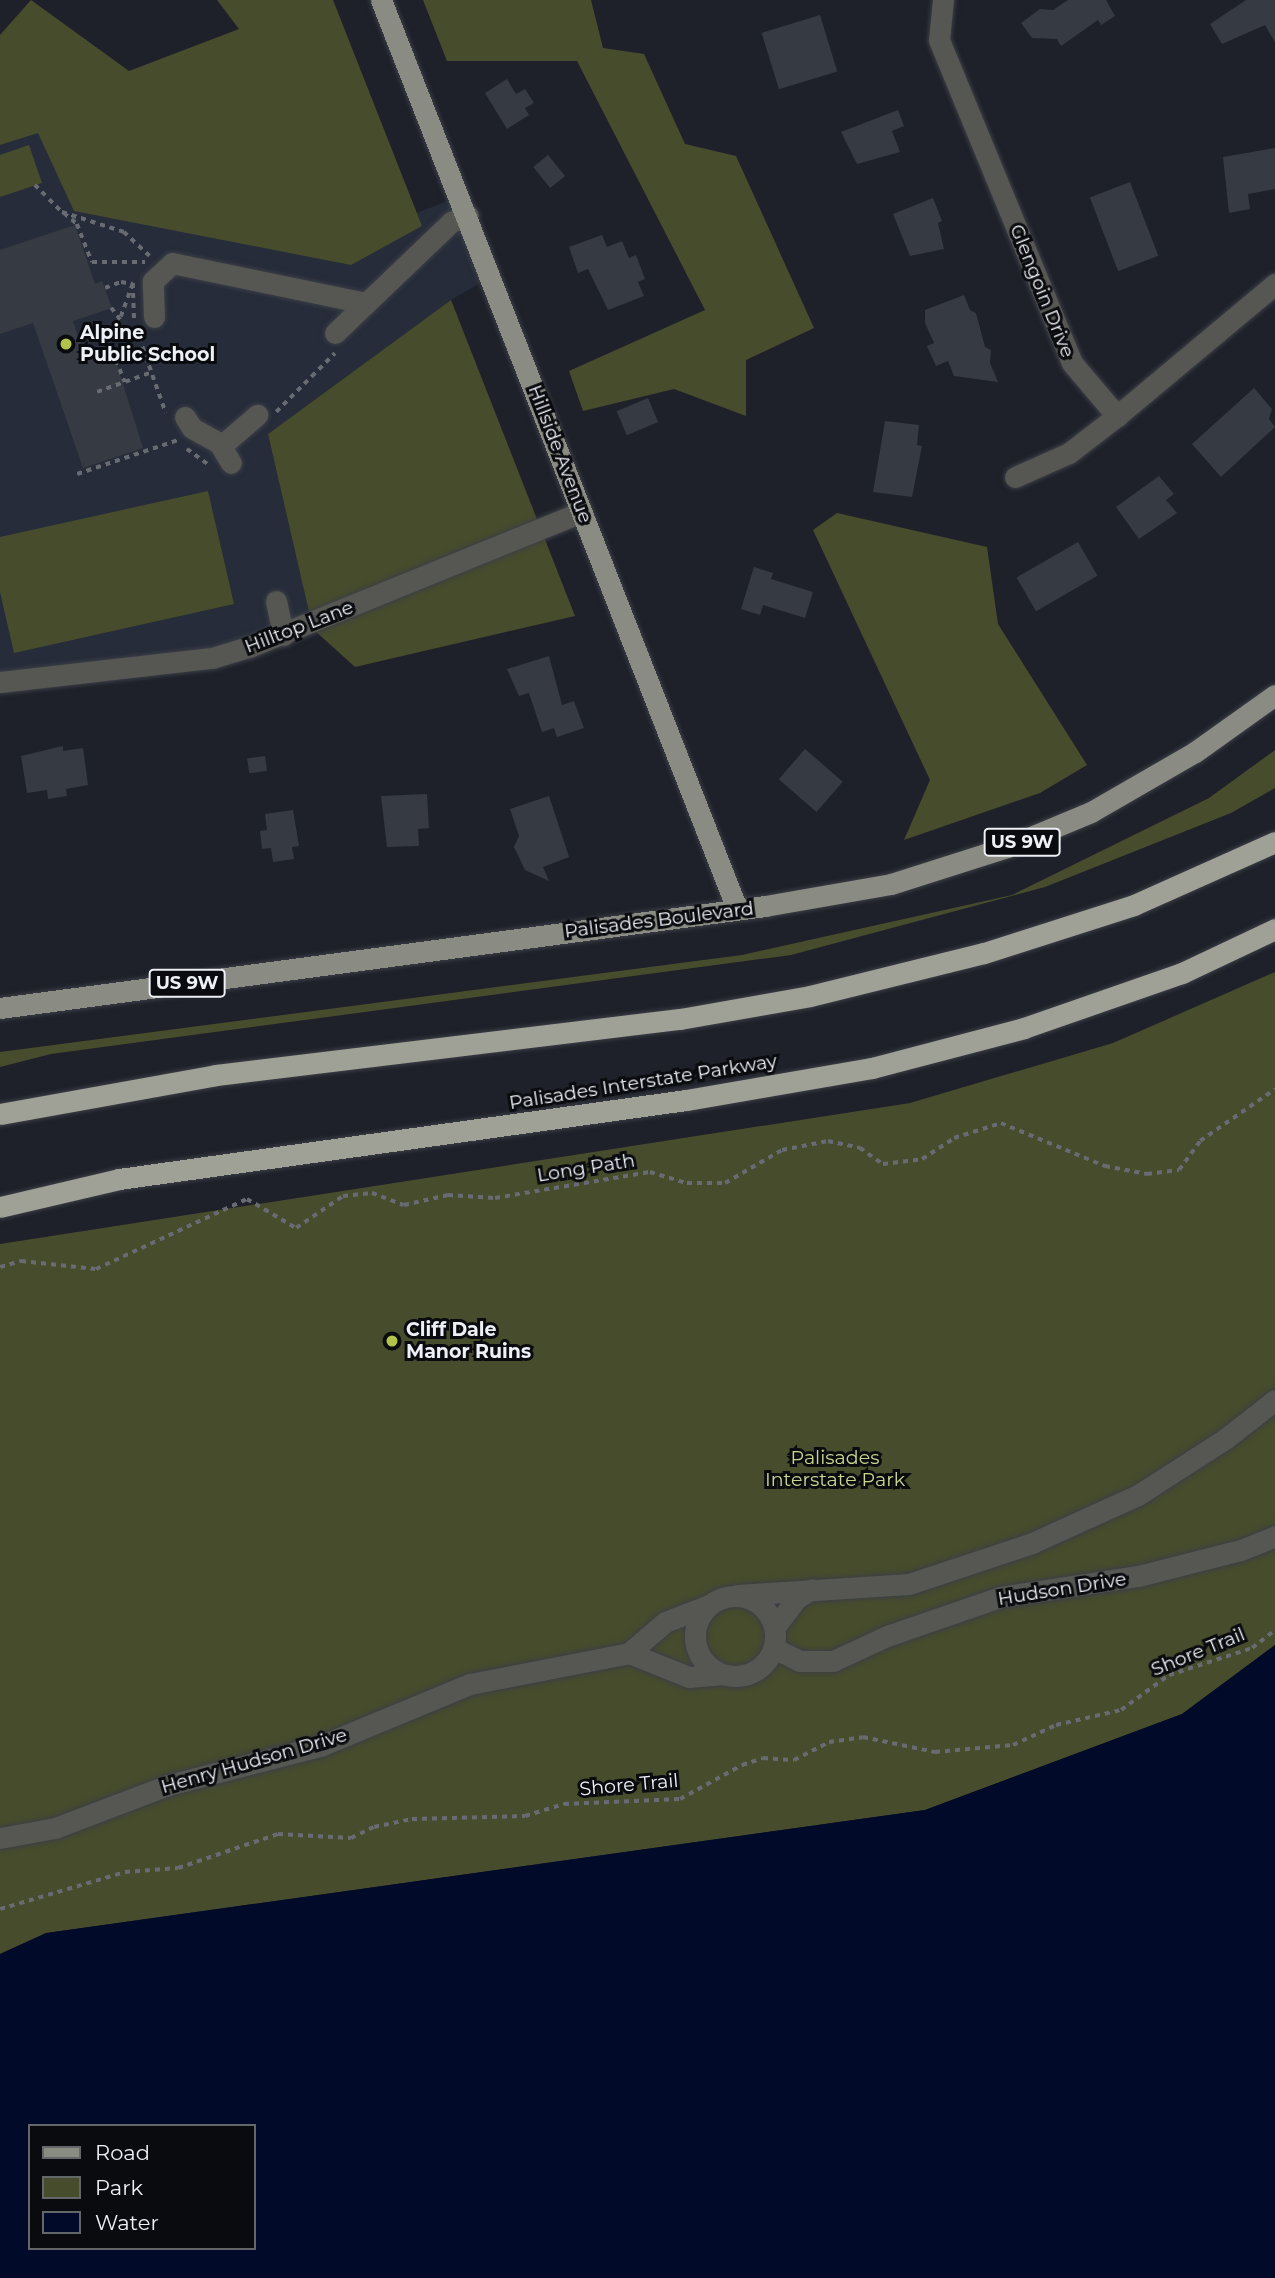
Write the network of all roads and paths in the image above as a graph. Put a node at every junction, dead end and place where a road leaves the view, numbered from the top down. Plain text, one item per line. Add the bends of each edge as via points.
1 (381, 0) edge
2 (943, 0) edge
3 (36, 185) dead end
4 (62, 212) junction
5 (468, 215) junction
6 (145, 262) junction
7 (140, 269) dead end
8 (133, 282) junction
9 (1275, 284) edge
10 (105, 288) dead end
11 (366, 303) junction
12 (111, 308) dead end
13 (154, 317) dead end
14 (340, 338) joint
15 (116, 360) dead end
16 (152, 372) junction
17 (125, 382) junction
18 (97, 392) dead end
19 (1117, 416) junction
20 (262, 418) joint
21 (175, 424) junction
22 (178, 440) junction
23 (227, 456) junction
24 (77, 474) dead end
25 (1015, 477) dead end
26 (582, 512) junction
27 (276, 601) dead end
28 (283, 635) junction
29 (0, 682) edge
30 (1275, 695) edge
31 (1275, 842) edge
32 (737, 909) junction
33 (1275, 929) edge
34 (0, 1008) edge
35 (1275, 1089) edge
36 (0, 1114) edge
37 (0, 1206) edge
38 (0, 1267) edge
39 (1275, 1400) edge
40 (1275, 1536) edge
41 (812, 1589) junction
42 (737, 1595) junction
43 (709, 1605) junction
44 (775, 1627) junction
45 (1275, 1630) edge
46 (774, 1648) junction
47 (629, 1653) junction
48 (721, 1674) junction
49 (0, 1838) edge
50 (0, 1909) edge

1 - 5 main road, Hillside Avenue
2 - 19 street, Glengoin Drive via 939,40 1072,363
3 - 4 path
4 - 6 path via 124,232 152,254
4 - 6 path via 77,224 92,262
5 - 11 street via 451,222
5 - 26 main road, Hillside Avenue
6 - 7 path
8 - 10 path
8 - 12 path via 120,320
8 - 16 path via 131,312
9 - 19 street
11 - 13 street via 172,263 153,281
11 - 14 street
14 - 20 path
15 - 17 path
16 - 17 path
16 - 21 path
17 - 18 path
19 - 25 street via 1069,453
20 - 23 street
21 - 22 path
21 - 23 street via 192,428
22 - 23 path via 213,468 219,469
22 - 24 path
26 - 28 street, Hilltop Lane
26 - 32 main road, Hillside Avenue
27 - 28 street
28 - 29 street, Hilltop Lane via 212,658
30 - 32 main road, Palisades Boulevard / US 9W via 1144,784 1036,836 891,884
31 - 36 highway via 1134,905 984,953 810,996 680,1019 216,1075
32 - 34 main road, Palisades Boulevard / US 9W
33 - 37 highway, Palisades Interstate Parkway via 1182,972 1024,1028 872,1068 686,1100 119,1179
35 - 38 path, Long Path via 1200,1141 1179,1170 1158,1173 1105,1166 1001,1123 954,1138 922,1159 883,1164 860,1148 828,1141 782,1150 725,1183 687,1183 650,1172 495,1198 448,1195 404,1205 372,1194 343,1196 296,1228 247,1199 96,1269 21,1261
39 - 41 street, Henry Hudson Drive via 1182,1469 1056,1533 909,1584
40 - 46 street, Hudson Drive via 1241,1550 1151,1573 1000,1597 887,1636 833,1661 799,1661
41 - 42 street, Henry Hudson Drive
41 - 44 street via 797,1598
42 - 43 street, Henry Hudson Drive
42 - 44 street via 761,1605
43 - 47 street, Henry Hudson Drive via 665,1622
43 - 48 street via 700,1615 695,1643 704,1661
44 - 46 street
45 - 50 path, Shore Trail via 1252,1648 1169,1675 1121,1710 1056,1725 1013,1745 935,1752 863,1737 829,1742 794,1760 763,1758 741,1766 680,1798 564,1804 525,1816 412,1819 374,1827 351,1838 278,1834 178,1868 125,1872
46 - 48 street via 768,1660 747,1675
47 - 48 street via 689,1677
47 - 49 street, Henry Hudson Drive via 470,1684 320,1746 168,1784 55,1828

